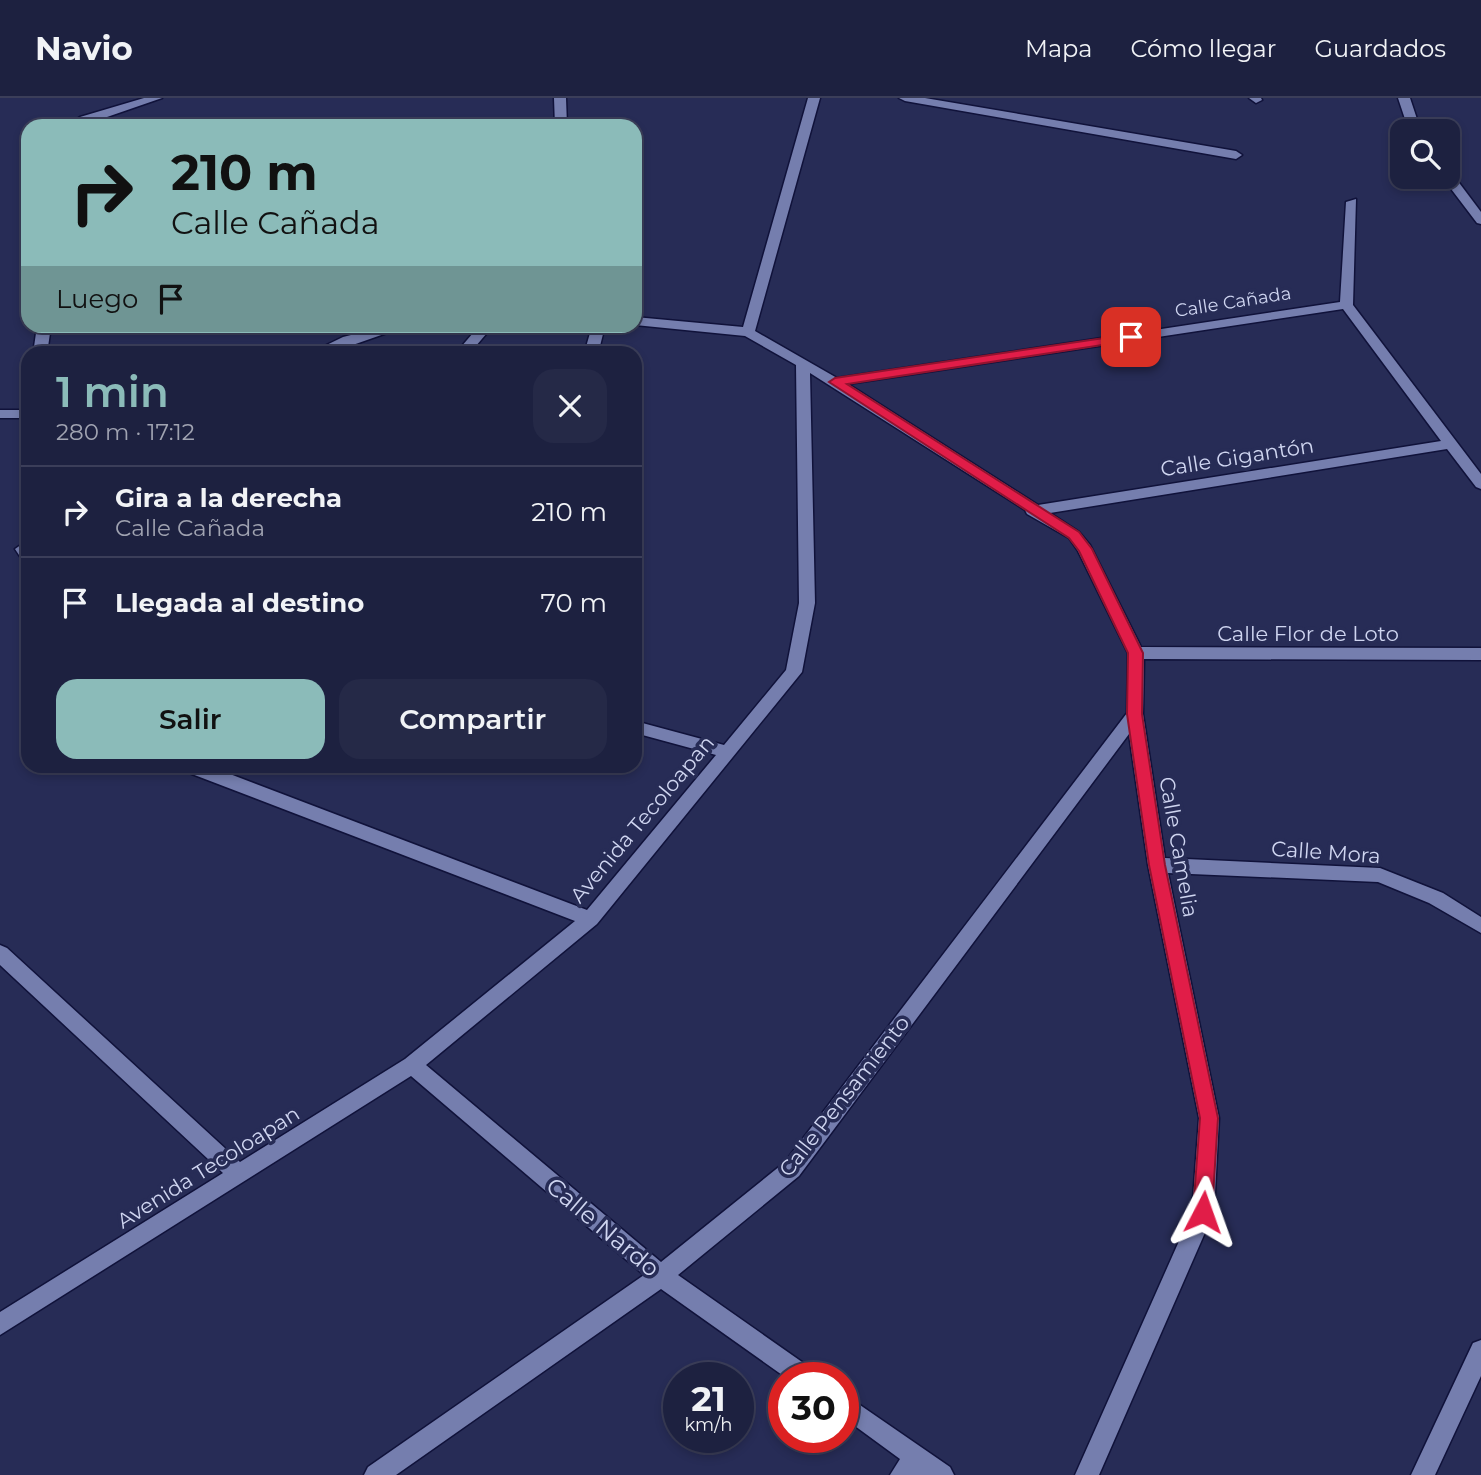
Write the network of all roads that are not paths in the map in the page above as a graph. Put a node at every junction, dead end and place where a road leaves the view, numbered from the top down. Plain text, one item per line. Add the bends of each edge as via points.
1 (156, 98) edge
2 (560, 98) edge
3 (814, 98) edge
4 (905, 98) edge
5 (1404, 98) edge
6 (84, 119) edge
7 (561, 119) edge
8 (1411, 119) edge
9 (1236, 155) dead end
10 (1458, 189) edge
11 (1352, 202) dead end
12 (1481, 220) edge
13 (1346, 304) junction
14 (642, 322) edge
15 (748, 332) junction
16 (374, 333) edge
17 (333, 346) edge
18 (803, 364) junction
19 (835, 382) junction
20 (0, 414) edge
21 (21, 414) edge
22 (1449, 444) junction
23 (1481, 485) edge
24 (1032, 511) junction
25 (1136, 653) junction
26 (1481, 654) edge
27 (1135, 714) junction
28 (642, 729) edge
29 (728, 752) junction
30 (208, 773) edge
31 (1157, 865) junction
32 (590, 919) junction
33 (1481, 926) edge
34 (0, 953) edge
35 (412, 1065) junction
36 (239, 1174) junction
37 (661, 1276) junction
38 (0, 1324) edge
39 (1481, 1351) edge
40 (783, 1362) edge
41 (1474, 1388) edge
42 (859, 1419) edge
43 (910, 1467) edge
44 (376, 1475) edge
45 (942, 1475) edge
46 (1087, 1475) edge
47 (1423, 1475) edge

1 - 6 street
2 - 7 street
3 - 15 street
4 - 9 street
5 - 8 street
10 - 12 street
11 - 13 street
13 - 19 street, Calle Cañada
13 - 22 street
14 - 15 street
15 - 18 street
16 - 17 street
18 - 19 street, Calle Camelia
18 - 29 street, Avenida Tecoloapan via 807,603 794,672
19 - 24 street, Calle Camelia
20 - 21 street
22 - 23 street
22 - 24 street, Calle Gigantón
24 - 25 street, Calle Camelia via 1074,535 1085,549
25 - 26 street, Calle Flor de Loto
25 - 27 street, Calle Camelia
27 - 31 street, Calle Camelia
27 - 37 street, Calle Pensamiento via 792,1169
28 - 29 street
29 - 32 street, Avenida Tecoloapan
30 - 32 street
31 - 33 street, Calle Mora via 1380,875 1436,898
31 - 46 street, Calle Camelia via 1209,1118 1203,1212
32 - 35 street, Avenida Tecoloapan
34 - 36 street
35 - 36 street, Avenida Tecoloapan
35 - 37 street, Calle Nardo
36 - 38 street, Avenida Tecoloapan
37 - 40 street, Calle Nardo
37 - 44 street, Calle Pensamiento
39 - 41 street
41 - 47 street
42 - 43 street
43 - 45 street

